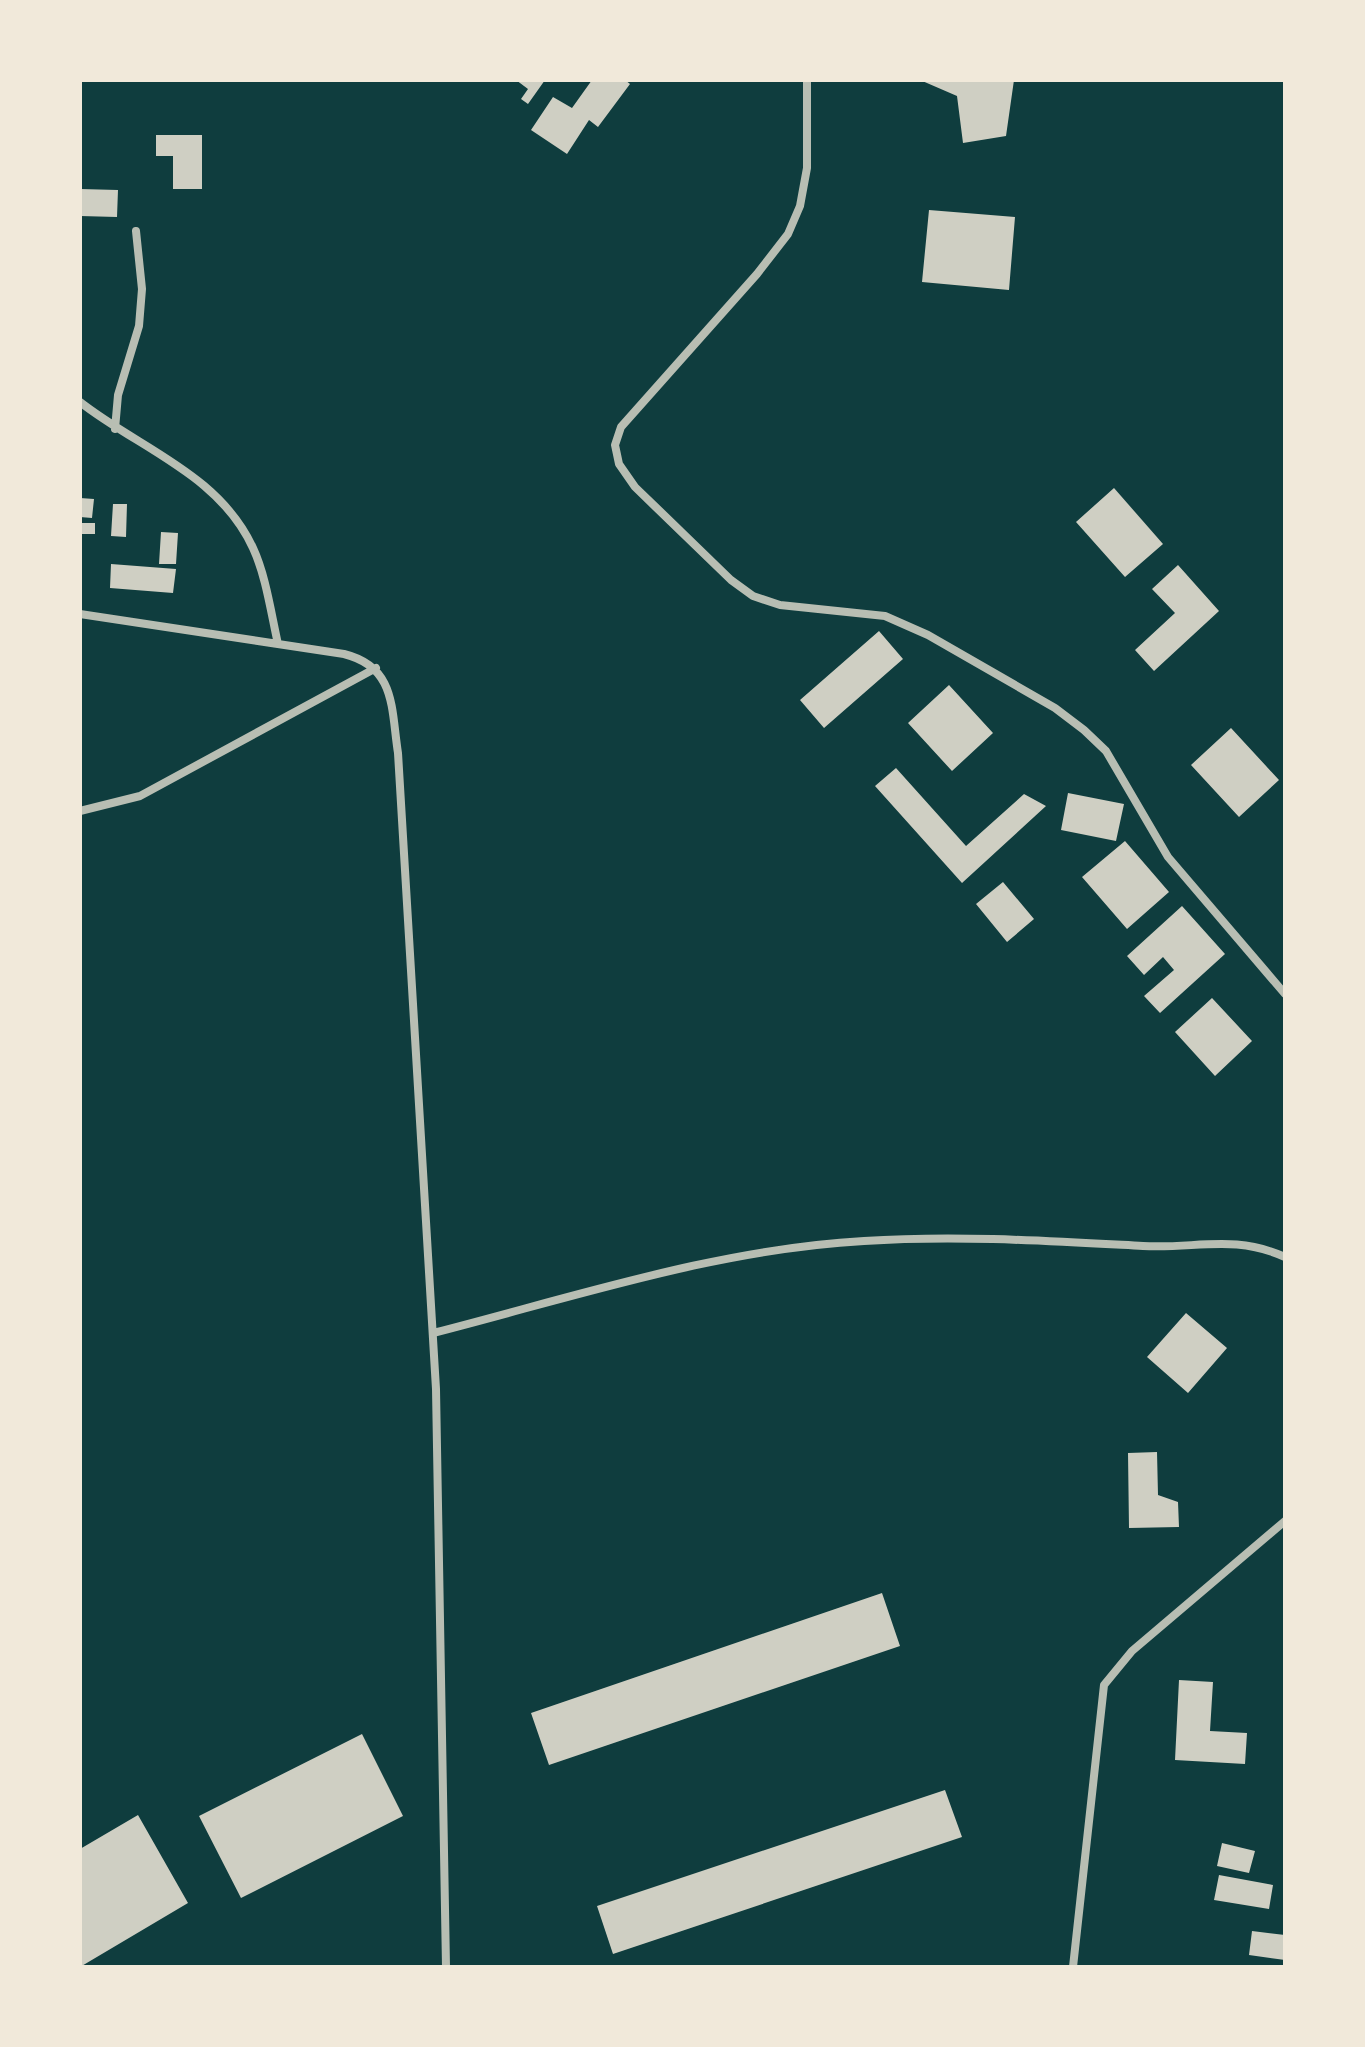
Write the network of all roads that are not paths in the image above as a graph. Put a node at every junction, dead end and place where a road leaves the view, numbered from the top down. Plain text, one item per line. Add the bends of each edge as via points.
1 (807, 80) edge
2 (136, 231) dead end
3 (80, 402) edge
4 (115, 429) junction
5 (80, 614) edge
6 (278, 644) junction
7 (376, 668) junction
8 (80, 811) edge
9 (1285, 994) edge
10 (1285, 1257) edge
11 (433, 1333) junction
12 (1285, 1521) edge
13 (446, 1967) edge
14 (1073, 1967) edge

1 - 9 street via 807,168 788,234 621,427 615,445 619,464 635,487 753,596 780,605 885,616 928,635 1084,730 1106,751 1168,857
2 - 4 street via 142,289 139,326 118,395
3 - 4 street
4 - 6 street via 175,462 240,523 255,551
5 - 6 street
6 - 7 street via 362,658
7 - 8 street via 140,796
7 - 11 street via 390,696 398,753
10 - 11 street via 1257,1244 864,1241 749,1255
11 - 13 street
12 - 14 street via 1132,1651 1104,1685

